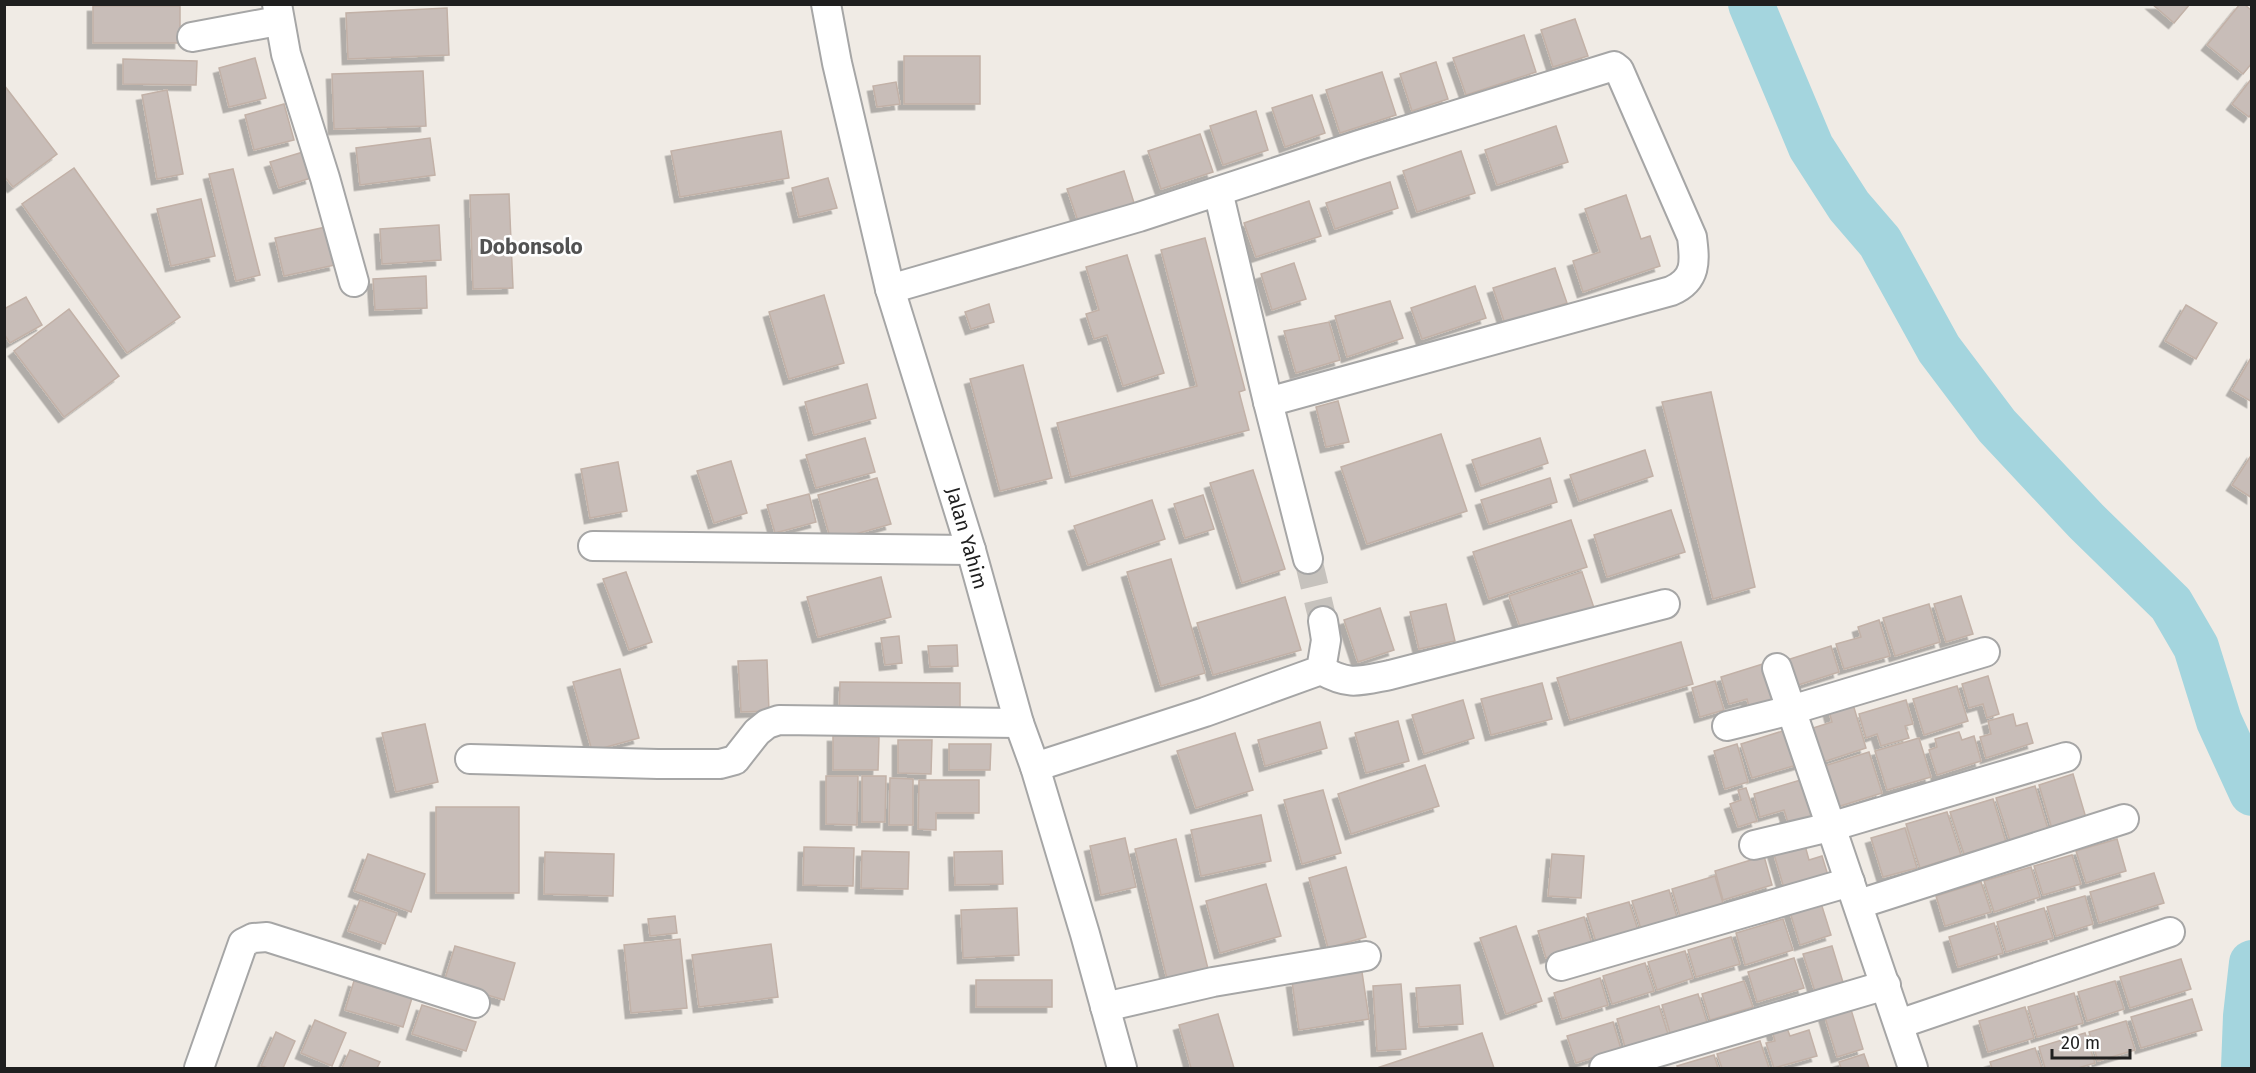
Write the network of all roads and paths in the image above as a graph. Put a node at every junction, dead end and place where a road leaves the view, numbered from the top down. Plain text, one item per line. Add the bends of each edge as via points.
1 (826, 4) edge
2 (277, 13) edge
3 (192, 37) dead end
4 (1218, 191) junction
5 (354, 282) dead end
6 (890, 289) junction
7 (1268, 402) junction
8 (593, 546) dead end
9 (971, 550) junction
10 (1308, 559) tunnel mouth
11 (1665, 604) dead end
12 (1323, 621) tunnel mouth
13 (1985, 652) dead end
14 (1778, 668) dead end
15 (1321, 670) junction
16 (1791, 710) junction
17 (1019, 723) junction
18 (1727, 726) dead end
19 (2066, 757) dead end
20 (470, 759) dead end
21 (1035, 767) junction
22 (2124, 819) dead end
23 (1830, 827) junction
24 (1754, 845) dead end
25 (1854, 893) junction
26 (2170, 932) dead end
27 (1366, 956) dead end
28 (1561, 966) dead end
29 (1886, 985) junction
30 (475, 1003) dead end
31 (1105, 1007) junction
32 (1899, 1024) junction
33 (200, 1068) edge
34 (1122, 1068) edge
35 (1604, 1068) edge
36 (1913, 1068) edge

1 - 6 street, Jalan Yahim
2 - 3 street
2 - 5 street
4 - 6 street
4 - 7 street
4 - 7 street via 1614,66 1692,237 1695,259 1691,275 1671,291
6 - 9 street, Jalan Yahim
7 - 10 street
8 - 9 street
9 - 17 street, Jalan Yahim
11 - 15 street via 1355,682 1338,680
12 - 15 street via 1326,640
13 - 16 street
14 - 16 street
15 - 21 street
16 - 18 street
16 - 23 street
17 - 20 street via 779,720 757,732 735,760 720,764
17 - 21 street, Jalan Yahim
19 - 23 street
21 - 31 street, Jalan Yahim
22 - 25 street
23 - 24 street
23 - 25 street
25 - 28 street
25 - 29 street
26 - 32 street
27 - 31 street via 1213,982
29 - 32 street
29 - 35 street
30 - 33 street via 267,937 253,938 243,943
31 - 34 street, Jalan Yahim
32 - 36 street

